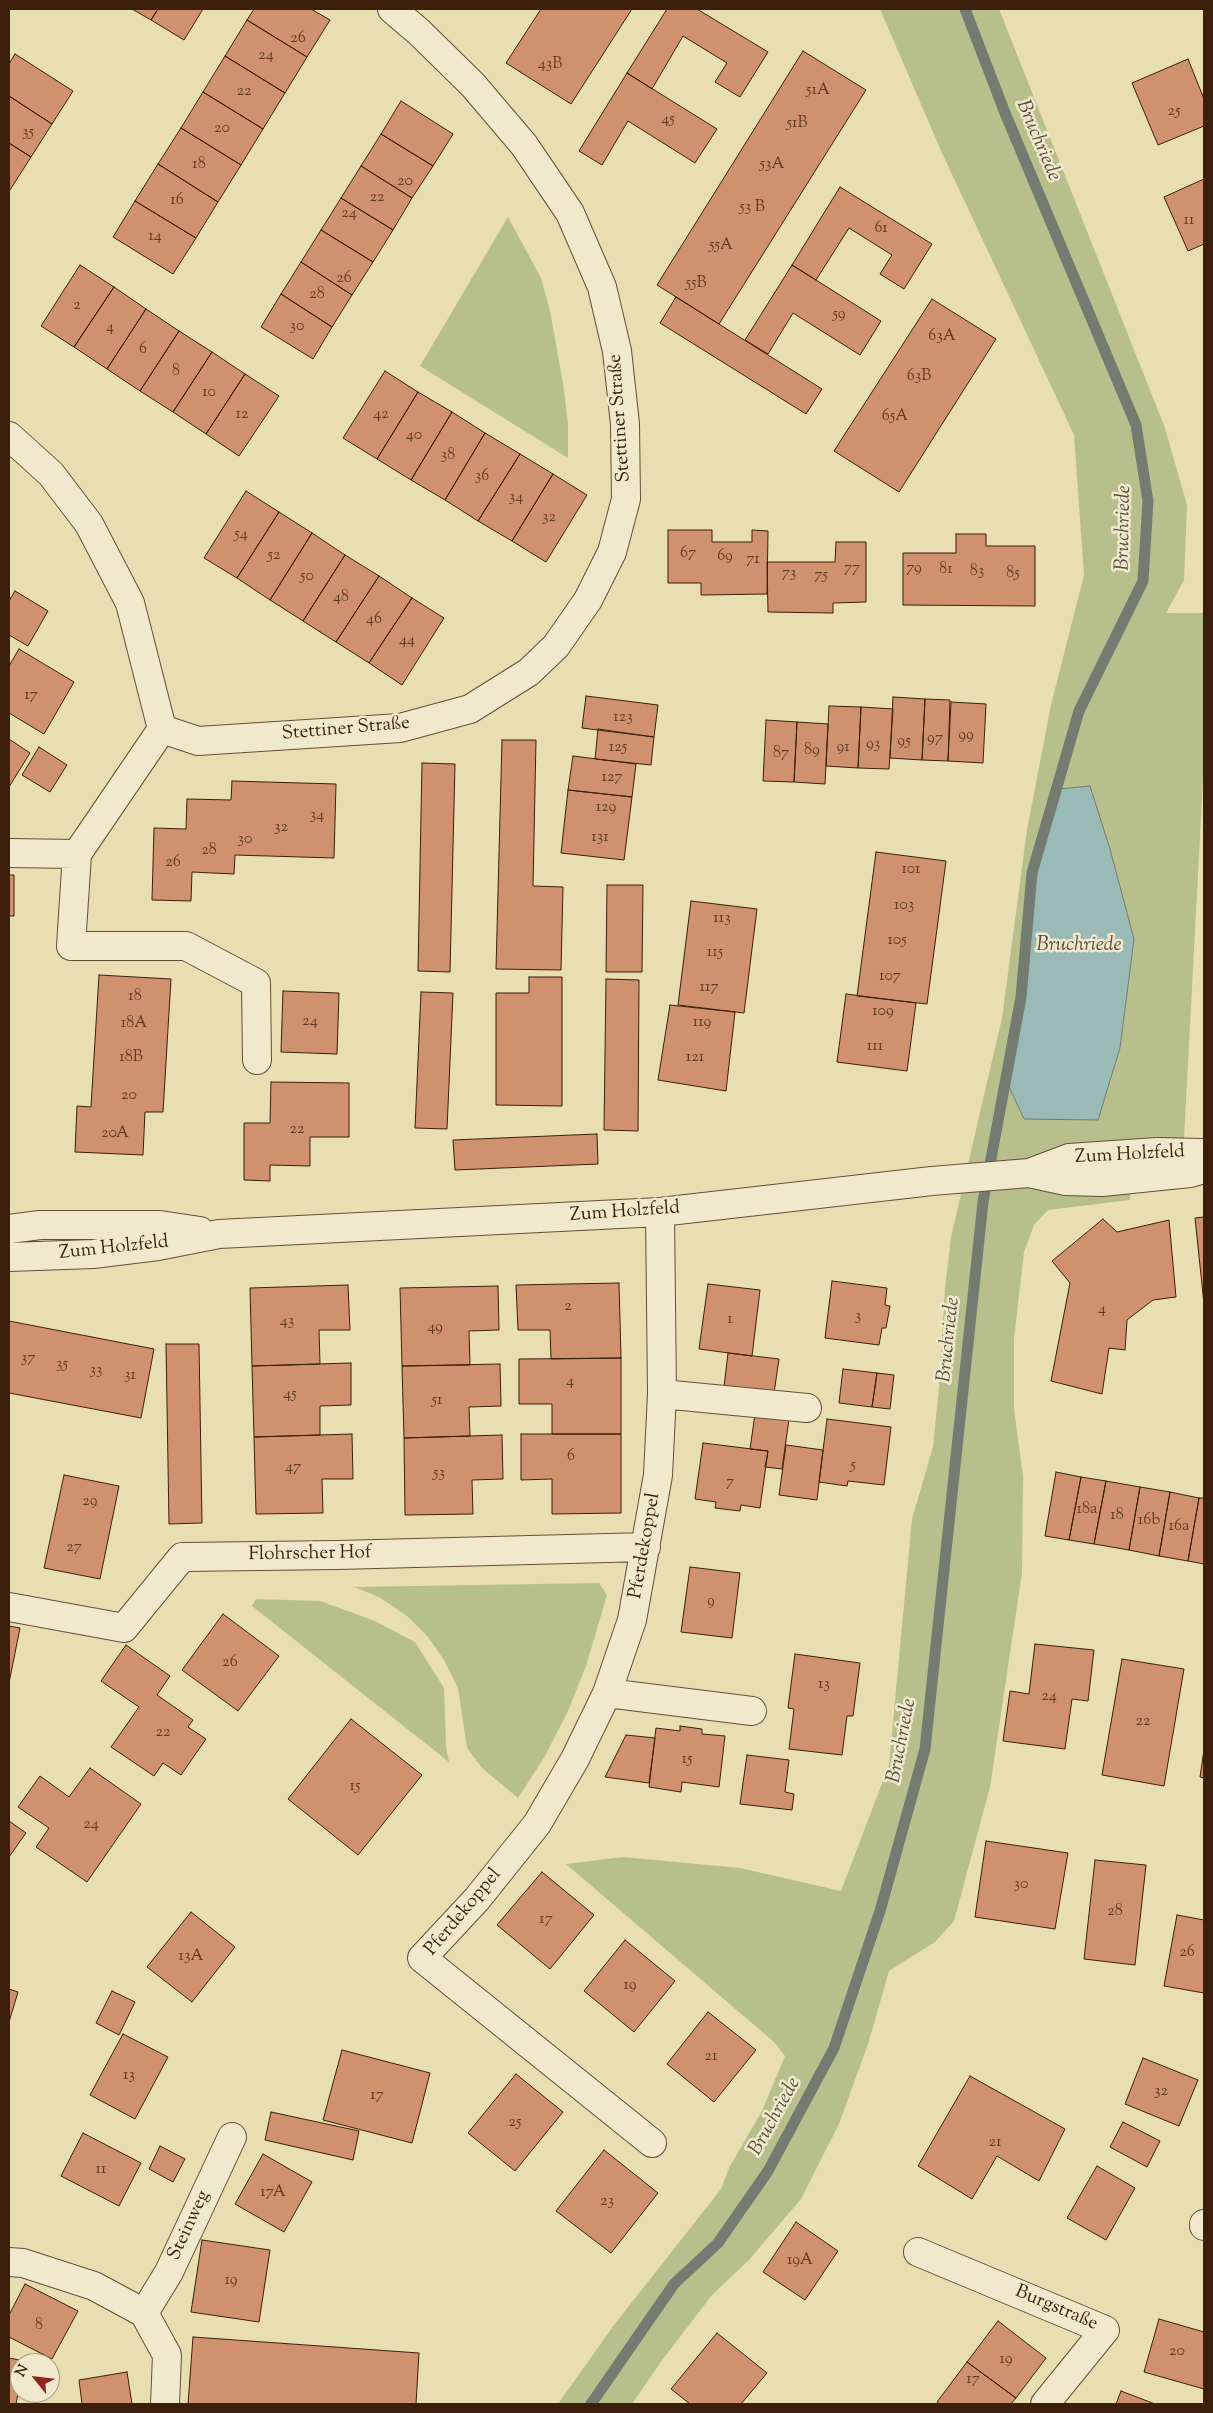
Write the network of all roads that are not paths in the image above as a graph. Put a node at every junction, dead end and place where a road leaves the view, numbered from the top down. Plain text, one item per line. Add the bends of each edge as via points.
1 (392, 9) edge
2 (9, 436) edge
3 (162, 729) junction
4 (9, 853) edge
5 (77, 854) junction
6 (257, 1060) dead end
7 (1204, 1153) edge
8 (1204, 1169) edge
9 (1029, 1173) junction
10 (660, 1212) junction
11 (9, 1228) edge
12 (219, 1234) junction
13 (9, 1257) edge
14 (662, 1394) junction
15 (807, 1408) dead end
16 (646, 1547) junction
17 (9, 1607) edge
18 (607, 1693) junction
19 (752, 1711) dead end
20 (232, 2137) dead end
21 (652, 2144) dead end
22 (918, 2252) dead end
23 (9, 2262) edge
24 (144, 2313) junction
25 (165, 2404) edge
26 (1045, 2404) edge

1 - 3 street, Stettiner Straße via 474,86 524,145 570,213 602,287 617,351 626,424 626,499 612,552 588,600 556,646 529,672 470,709 400,728 198,741
2 - 3 street via 51,474 89,524 130,603
3 - 5 street
4 - 5 street
5 - 6 street via 71,946 186,946 256,983
7 - 9 street, Zum Holzfeld via 1157,1152 1068,1158
8 - 9 street, Zum Holzfeld via 1102,1182 1066,1181
9 - 10 street, Zum Holzfeld
10 - 12 street, Zum Holzfeld
10 - 14 street, Pferdekoppel
11 - 12 street, Zum Holzfeld via 160,1225
12 - 13 street, Zum Holzfeld via 93,1254
14 - 15 street
14 - 16 street, Pferdekoppel via 658,1475
16 - 17 street, Flohrscher Hof via 182,1557 124,1628
16 - 18 street, Pferdekoppel via 632,1620
18 - 19 street
18 - 21 street, Pferdekoppel via 575,1759 537,1824 477,1899 422,1958
20 - 24 street, Steinweg via 169,2272
22 - 26 street, Burgstraße via 1106,2330
23 - 24 street via 23,2263 94,2286
24 - 25 street via 167,2355

